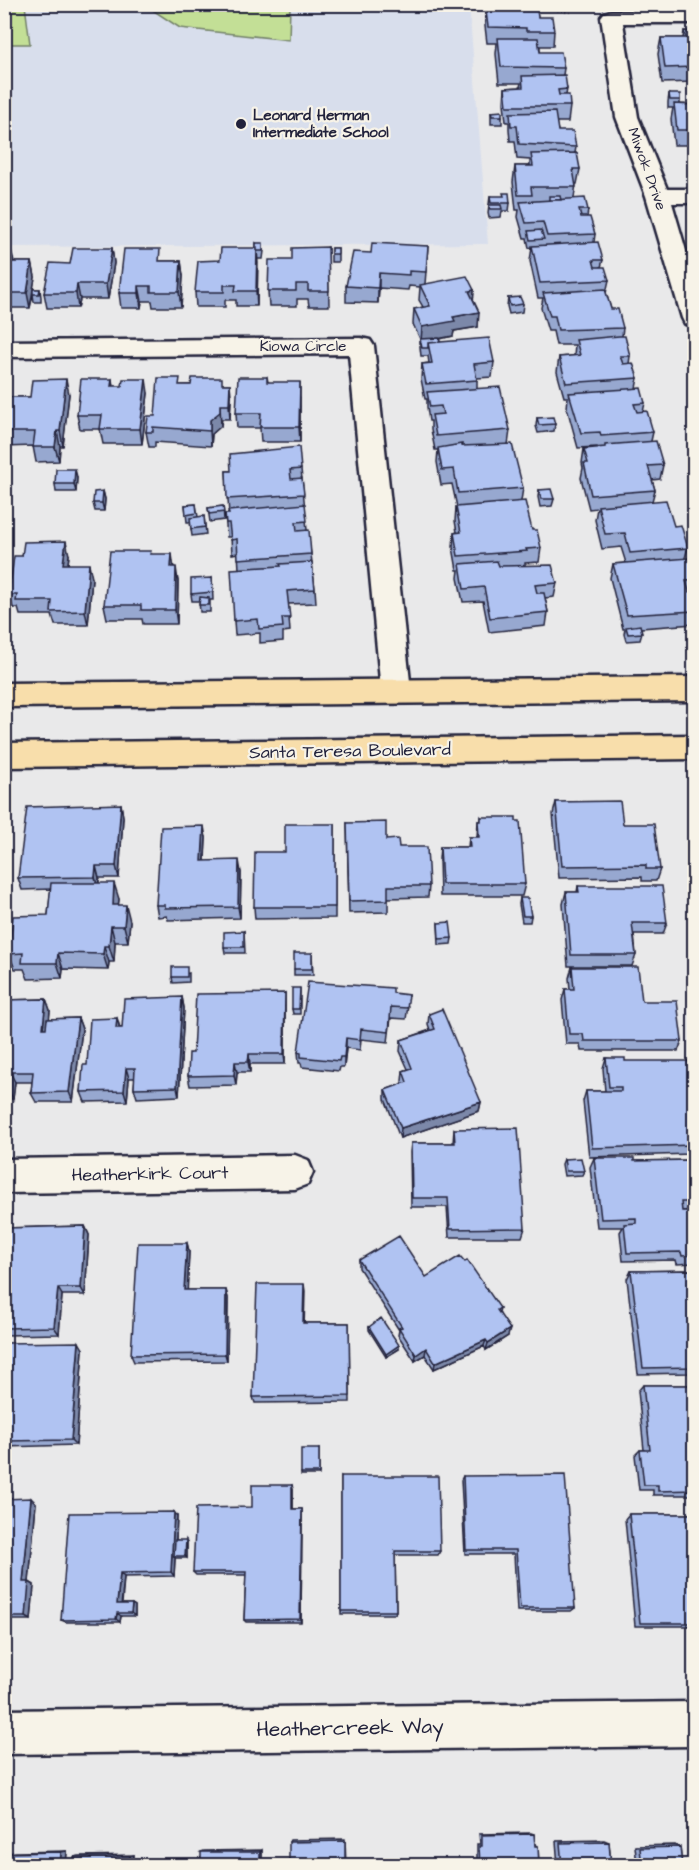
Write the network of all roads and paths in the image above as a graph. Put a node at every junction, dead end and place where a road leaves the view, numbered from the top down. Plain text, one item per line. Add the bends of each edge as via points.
1 (526, 4) edge
2 (570, 12) dead end
3 (694, 17) edge
4 (658, 196) junction
5 (694, 196) edge
6 (694, 318) edge
7 (4, 349) edge
8 (694, 688) edge
9 (396, 691) junction
10 (4, 695) edge
11 (694, 747) edge
12 (4, 755) edge
13 (296, 1172) dead end
14 (4, 1176) edge
15 (694, 1724) edge
16 (4, 1732) edge

1 - 2 path
3 - 4 street, Miwok Drive via 611,17 627,117
4 - 5 street
4 - 6 street, Miwok Drive
7 - 9 street, Kiowa Circle via 361,346
8 - 9 main road
9 - 10 main road
11 - 12 main road, Santa Teresa Boulevard
13 - 14 street, Heatherkirk Court
15 - 16 street, Heathercreek Way

